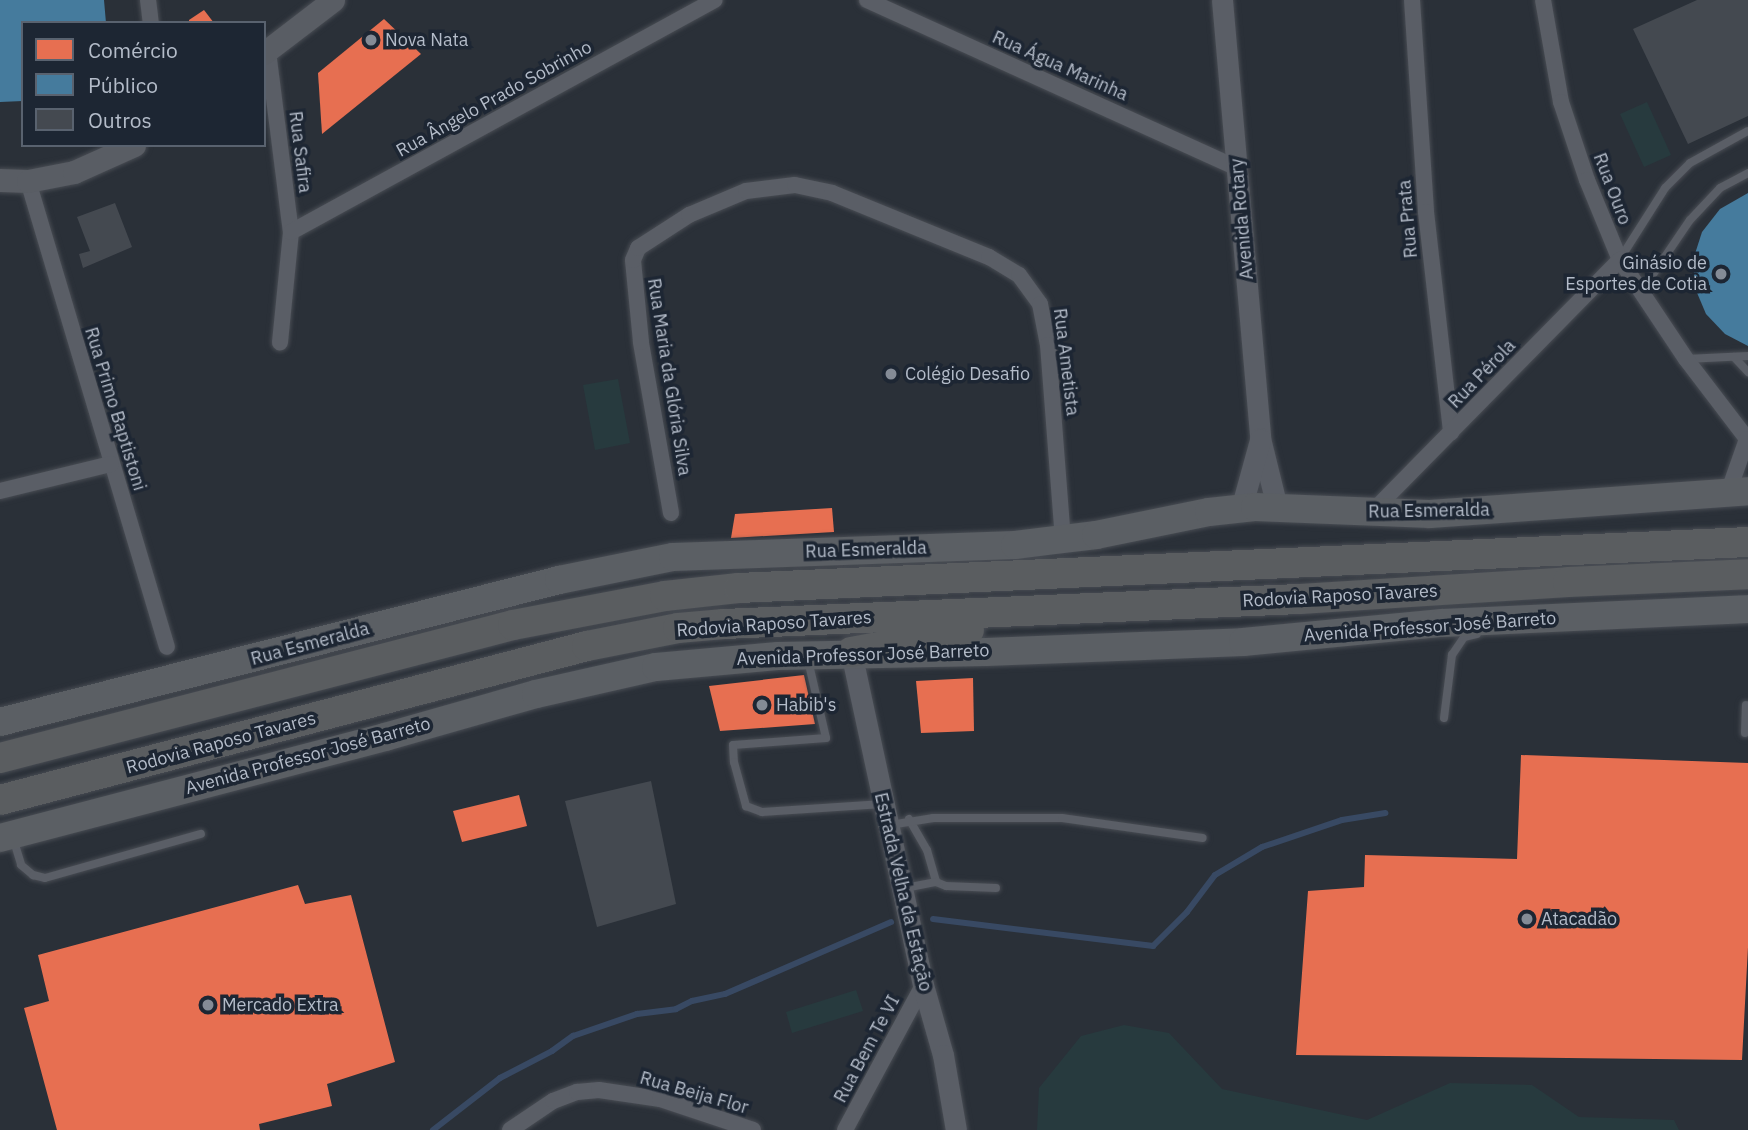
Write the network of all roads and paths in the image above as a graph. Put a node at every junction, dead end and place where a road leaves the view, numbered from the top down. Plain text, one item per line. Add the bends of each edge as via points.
1 (148, 0) edge
2 (333, 0) edge
3 (715, 0) edge
4 (867, 0) edge
5 (1222, 0) edge
6 (1412, 0) edge
7 (1543, 0) edge
8 (151, 21) edge
9 (266, 52) edge
10 (1748, 131) edge
11 (130, 147) edge
12 (1238, 168) junction
13 (1748, 173) edge
14 (0, 180) edge
15 (28, 181) junction
16 (832, 193) joint
17 (290, 232) junction
18 (1620, 260) junction
19 (1641, 292) junction
20 (280, 342) dead end
21 (1734, 356) junction
22 (1748, 356) edge
23 (1686, 359) junction
24 (1748, 372) edge
25 (1451, 433) junction
26 (1260, 438) junction
27 (1747, 440) edge
28 (111, 464) junction
29 (0, 491) edge
30 (1738, 492) edge
31 (1277, 507) junction
32 (1241, 509) junction
33 (671, 513) dead end
34 (1370, 514) junction
35 (1063, 539) junction
36 (1748, 542) edge
37 (1748, 574) edge
38 (1568, 582) junction
39 (1748, 609) edge
40 (1694, 622) dead end
41 (1438, 628) dead end
42 (1491, 633) dead end
43 (167, 647) dead end
44 (851, 652) junction
45 (807, 655) junction
46 (1746, 705) dead end
47 (1444, 718) dead end
48 (0, 722) edge
49 (1745, 733) dead end
50 (0, 758) edge
51 (0, 800) edge
52 (883, 804) junction
53 (909, 819) junction
54 (888, 826) junction
55 (201, 834) dead end
56 (6, 837) edge
57 (1203, 838) dead end
58 (936, 882) junction
59 (901, 888) junction
60 (996, 888) dead end
61 (923, 985) junction
62 (510, 1130) edge
63 (753, 1130) edge
64 (845, 1130) edge
65 (956, 1130) edge

1 - 8 street
2 - 9 main road
3 - 17 street, Rua Ângelo Prado Sobrinho
4 - 12 street, Rua Água Marinha
5 - 12 street, Avenida Rotary
6 - 25 street, Rua Prata via 1426,212
7 - 18 street, Rua Ouro via 1560,102
9 - 17 street, Rua Safira
10 - 18 lane via 1690,163 1665,188
11 - 15 main road via 74,172
12 - 26 street, Avenida Rotary
13 - 19 lane via 1720,188 1690,220
14 - 15 main road
15 - 28 street, Rua Primo Baptistoni
16 - 33 street, Rua Maria da Glória Silva via 794,185 746,191 688,215 638,248 633,277
16 - 35 street, Rua Ametista via 989,257 1019,275 1040,304 1048,345
17 - 20 street, Rua Safira
18 - 19 street, Rua Ouro
18 - 25 street, Rua Pérola
19 - 23 street, Rua Ouro
21 - 22 lane
21 - 23 lane
21 - 24 lane
23 - 27 street, Rua Ouro
25 - 34 street, Rua Pérola
26 - 31 street, Avenida Rotary
26 - 32 street, Avenida Rotary
27 - 30 street, Rua Ouro
28 - 29 street
28 - 43 street, Rua Primo Baptistoni
30 - 34 highway, Rua Esmeralda via 1430,514
31 - 32 highway, Rua Esmeralda
31 - 34 highway, Rua Esmeralda
32 - 35 highway, Rua Esmeralda
35 - 48 highway, Rua Esmeralda via 1015,545 673,557 558,580
36 - 50 highway, Rodovia Raposo Tavares via 766,587 665,596 513,625
37 - 38 highway
38 - 44 highway via 1524,593 1439,601 947,632
38 - 51 highway, Rodovia Raposo Tavares via 678,628 587,646
39 - 44 highway, Avenida Professor José Barreto via 1442,623 1243,642
40 - 41 lane
42 - 47 lane via 1464,637 1452,655
44 - 45 highway, Avenida Professor José Barreto
44 - 52 street, Estrada Velha da Estação
45 - 52 lane via 826,738 733,745 746,806 762,812
45 - 56 highway, Avenida Professor José Barreto via 668,666 603,678
46 - 49 lane
52 - 54 street, Estrada Velha da Estação
53 - 54 lane
53 - 57 lane via 1062,818
53 - 58 lane via 928,850
54 - 59 street, Estrada Velha da Estação
55 - 56 lane via 45,878 22,865
58 - 59 lane
58 - 60 lane
59 - 61 street, Estrada Velha da Estação
61 - 64 street, Rua Bem Te VI
61 - 65 street, Estrada Velha da Estação via 943,1055
62 - 63 street, Rua Beija Flor via 553,1101 599,1090 660,1099

